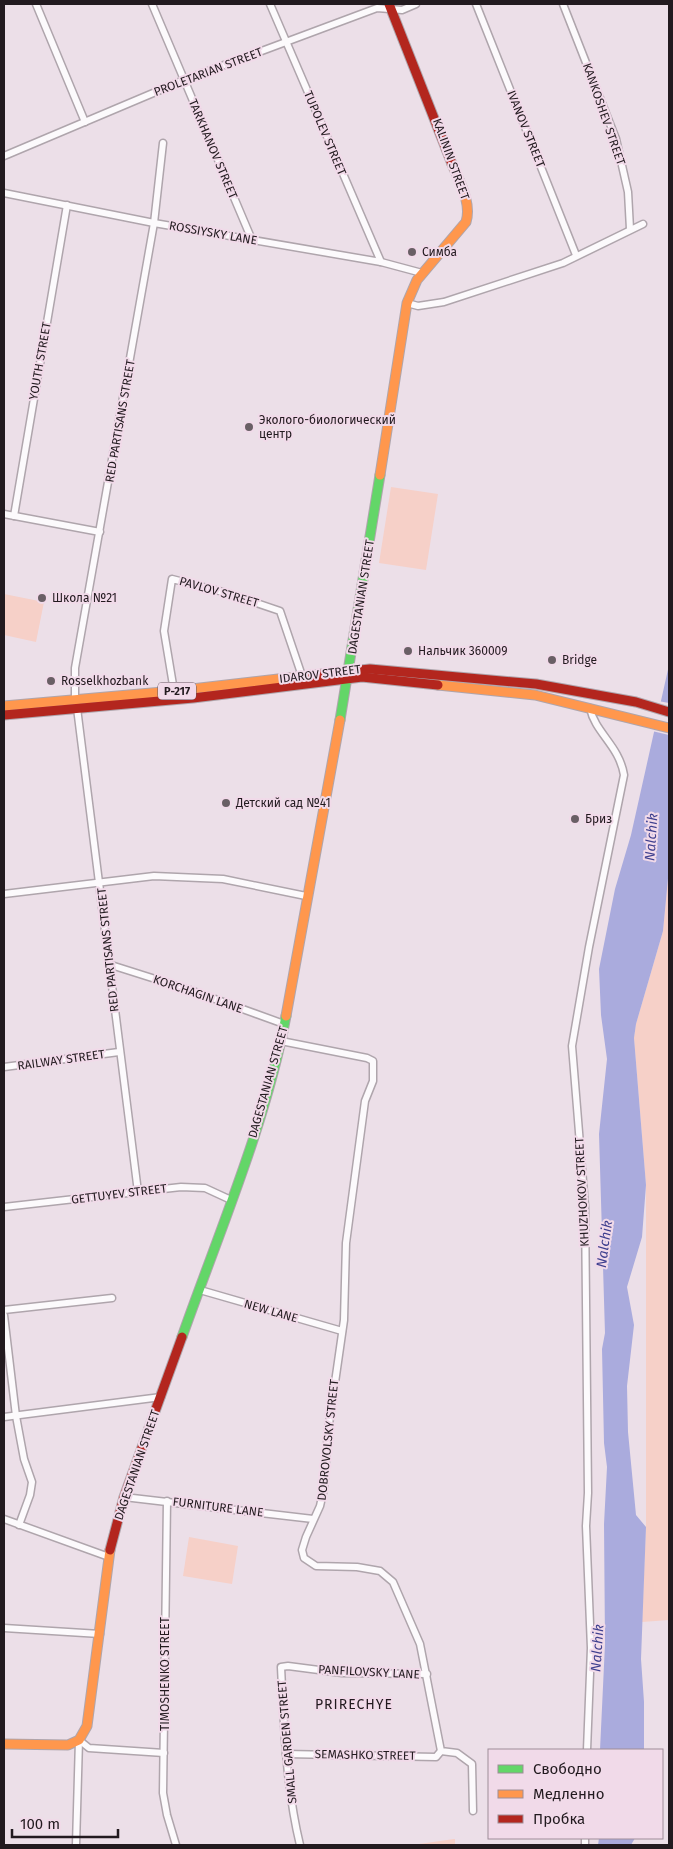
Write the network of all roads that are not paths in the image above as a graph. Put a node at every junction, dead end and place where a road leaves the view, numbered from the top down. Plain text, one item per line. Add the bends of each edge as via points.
1 (36, 4) edge
2 (152, 4) edge
3 (270, 4) edge
4 (416, 4) edge
5 (476, 4) edge
6 (563, 4) edge
7 (390, 6) edge
8 (286, 43) junction
9 (184, 80) junction
10 (85, 122) junction
11 (163, 143) dead end
12 (4, 156) edge
13 (4, 193) edge
14 (67, 205) junction
15 (154, 223) junction
16 (643, 224) dead end
17 (630, 229) junction
18 (252, 240) junction
19 (576, 255) junction
20 (381, 262) junction
21 (422, 274) junction
22 (407, 302) junction
23 (4, 514) edge
24 (14, 516) junction
25 (100, 532) junction
26 (348, 674) junction
27 (302, 676) junction
28 (174, 691) junction
29 (76, 704) junction
30 (4, 706) edge
31 (590, 708) junction
32 (669, 712) edge
33 (4, 715) edge
34 (669, 728) edge
35 (101, 881) junction
36 (4, 894) edge
37 (306, 896) junction
38 (111, 965) junction
39 (284, 1024) junction
40 (281, 1042) junction
41 (119, 1052) junction
42 (4, 1067) edge
43 (138, 1192) junction
44 (232, 1200) junction
45 (4, 1207) edge
46 (200, 1290) junction
47 (112, 1298) dead end
48 (4, 1310) edge
49 (4, 1315) edge
50 (342, 1331) junction
51 (161, 1397) junction
52 (16, 1416) junction
53 (4, 1417) edge
54 (124, 1497) junction
55 (167, 1501) junction
56 (4, 1519) edge
57 (312, 1519) junction
58 (20, 1525) junction
59 (109, 1557) junction
60 (4, 1628) edge
61 (100, 1634) junction
62 (281, 1667) joint
63 (427, 1674) junction
64 (79, 1740) junction
65 (4, 1744) edge
66 (587, 1749) edge
67 (441, 1751) junction
68 (164, 1753) junction
69 (286, 1754) junction
70 (473, 1811) dead end
71 (76, 1845) edge
72 (176, 1845) edge
73 (300, 1845) edge

1 - 10 street
2 - 9 street, TARKHANOV STREET
3 - 8 street, TUPOLEV STREET
4 - 7 street, PROLETARIAN STREET via 402,10
5 - 19 street, IVANOV STREET
6 - 17 street, KANKOSHEV STREET via 616,139 628,192
7 - 8 street, PROLETARIAN STREET
7 - 21 street, KALININ STREET via 437,121 468,210 462,229
8 - 9 street, PROLETARIAN STREET
8 - 20 street, TUPOLEV STREET
9 - 10 street, PROLETARIAN STREET
9 - 18 street, TARKHANOV STREET
10 - 12 street, PROLETARIAN STREET
11 - 15 street, RED PARTISANS STREET
13 - 14 street, ROSSIYSKY LANE
14 - 15 street, ROSSIYSKY LANE
14 - 24 street, YOUTH STREET
15 - 18 street, ROSSIYSKY LANE
15 - 25 street, RED PARTISANS STREET
16 - 17 street
17 - 19 street
18 - 20 street, ROSSIYSKY LANE
19 - 22 street via 444,302 418,306
20 - 21 street, ROSSIYSKY LANE
21 - 22 street, KALININ STREET
22 - 26 street, DAGESTANIAN STREET
23 - 24 street
24 - 25 street
25 - 29 street, RED PARTISANS STREET via 75,668
26 - 27 street, IDAROV STREET / Р-217
26 - 29 street, IDAROV STREET / Р-217 via 193,698
26 - 31 street, IDAROV STREET / Р-217 via 505,690
26 - 32 street, IDAROV STREET / Р-217 via 388,670 536,684 636,702
26 - 37 street, DAGESTANIAN STREET
27 - 28 street, IDAROV STREET / Р-217
27 - 28 street, PAVLOV STREET via 280,610 172,579 164,631
28 - 29 street, IDAROV STREET / Р-217
29 - 30 street, IDAROV STREET / Р-217
29 - 33 street, IDAROV STREET / Р-217
29 - 35 street, RED PARTISANS STREET
31 - 34 street, IDAROV STREET / Р-217
31 - 66 street, KHUZHOKOV STREET via 596,724 619,756 624,775 588,947 572,1046 585,1206 586,1526 591,1648
35 - 36 street
35 - 37 street via 154,876 223,879
35 - 38 street, RED PARTISANS STREET
37 - 39 street, DAGESTANIAN STREET
38 - 39 street, KORCHAGIN LANE
38 - 41 street, RED PARTISANS STREET
39 - 40 street, DAGESTANIAN STREET
40 - 44 street, DAGESTANIAN STREET
40 - 50 street, DOBROVOLSKY STREET via 373,1061 346,1243
41 - 42 street, RAILWAY STREET
41 - 43 street, RED PARTISANS STREET
43 - 44 street, GETTUYEV STREET via 194,1186
43 - 45 street, GETTUYEV STREET
44 - 46 street, DAGESTANIAN STREET
46 - 50 street, NEW LANE
46 - 51 street, DAGESTANIAN STREET
47 - 48 street
49 - 52 street
50 - 57 street, DOBROVOLSKY STREET via 328,1431 324,1488 317,1514
51 - 52 street
51 - 54 street, DAGESTANIAN STREET
52 - 53 street
52 - 58 street via 32,1482
54 - 55 street, FURNITURE LANE
54 - 59 street, DAGESTANIAN STREET
55 - 57 street, FURNITURE LANE
55 - 68 street, TIMOSHENKO STREET
56 - 58 street
57 - 63 street, DOBROVOLSKY STREET via 302,1550 306,1560 316,1566 357,1567 385,1573 393,1582 412,1624
58 - 59 street
59 - 61 street, DAGESTANIAN STREET
60 - 61 street
61 - 64 street, DAGESTANIAN STREET via 87,1726
62 - 63 street, PANFILOVSKY LANE
62 - 69 street, SMALL GARDEN STREET
63 - 67 street, DOBROVOLSKY STREET
64 - 65 street via 68,1745
64 - 68 street via 89,1748
64 - 71 street, DAGESTANIAN STREET
67 - 69 street, SEMASHKO STREET via 436,1757
67 - 70 street via 457,1753 472,1764
68 - 72 street, TIMOSHENKO STREET via 165,1805
69 - 73 street, SMALL GARDEN STREET via 293,1817

